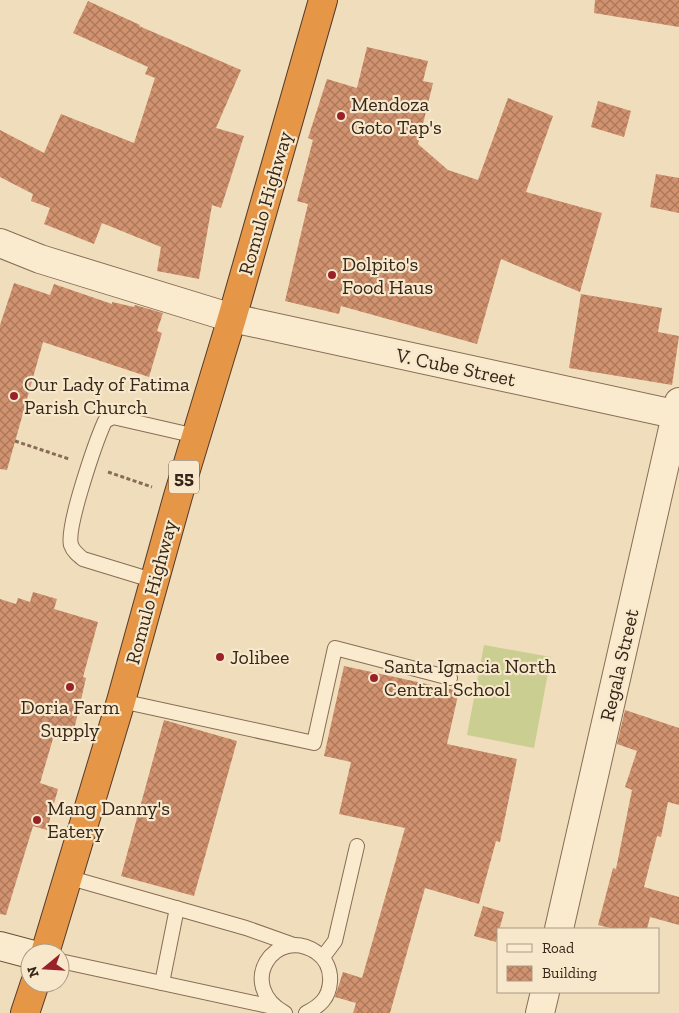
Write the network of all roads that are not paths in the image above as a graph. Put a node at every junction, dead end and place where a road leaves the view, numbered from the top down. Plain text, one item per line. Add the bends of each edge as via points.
1 (323, 0) edge
2 (0, 243) edge
3 (232, 318) junction
4 (678, 410) edge
5 (196, 436) junction
6 (155, 581) junction
7 (450, 678) dead end
8 (121, 701) junction
9 (358, 846) dead end
10 (67, 877) junction
11 (177, 908) junction
12 (559, 928) edge
13 (48, 943) edge
14 (294, 945) junction
15 (0, 946) edge
16 (20, 951) edge
17 (323, 957) junction
18 (70, 963) edge
19 (162, 983) junction
20 (32, 993) edge
21 (545, 993) edge
22 (279, 1010) edge
23 (25, 1013) edge
24 (306, 1013) edge
25 (540, 1013) edge

1 - 3 highway, Romulo Highway / 55
2 - 3 street, V. Cube Street via 40,259
3 - 4 street, V. Cube Street
3 - 5 highway, Romulo Highway / 55
4 - 12 street, Regala Street
5 - 6 highway, Romulo Highway / 55
5 - 6 lane via 113,417 105,421 88,465 70,543 76,554
6 - 8 highway, Romulo Highway / 55
7 - 8 lane via 335,648 314,742
8 - 10 highway, Romulo Highway / 55
9 - 17 lane via 335,941
10 - 11 lane
10 - 13 highway, Romulo Highway / 55
11 - 14 lane
11 - 19 lane
14 - 17 lane via 308,947
14 - 22 lane via 280,948 263,968 261,982 265,996
15 - 16 street
17 - 24 lane via 331,973 329,991 320,1006
18 - 19 lane
19 - 22 lane
20 - 23 highway
21 - 25 street

